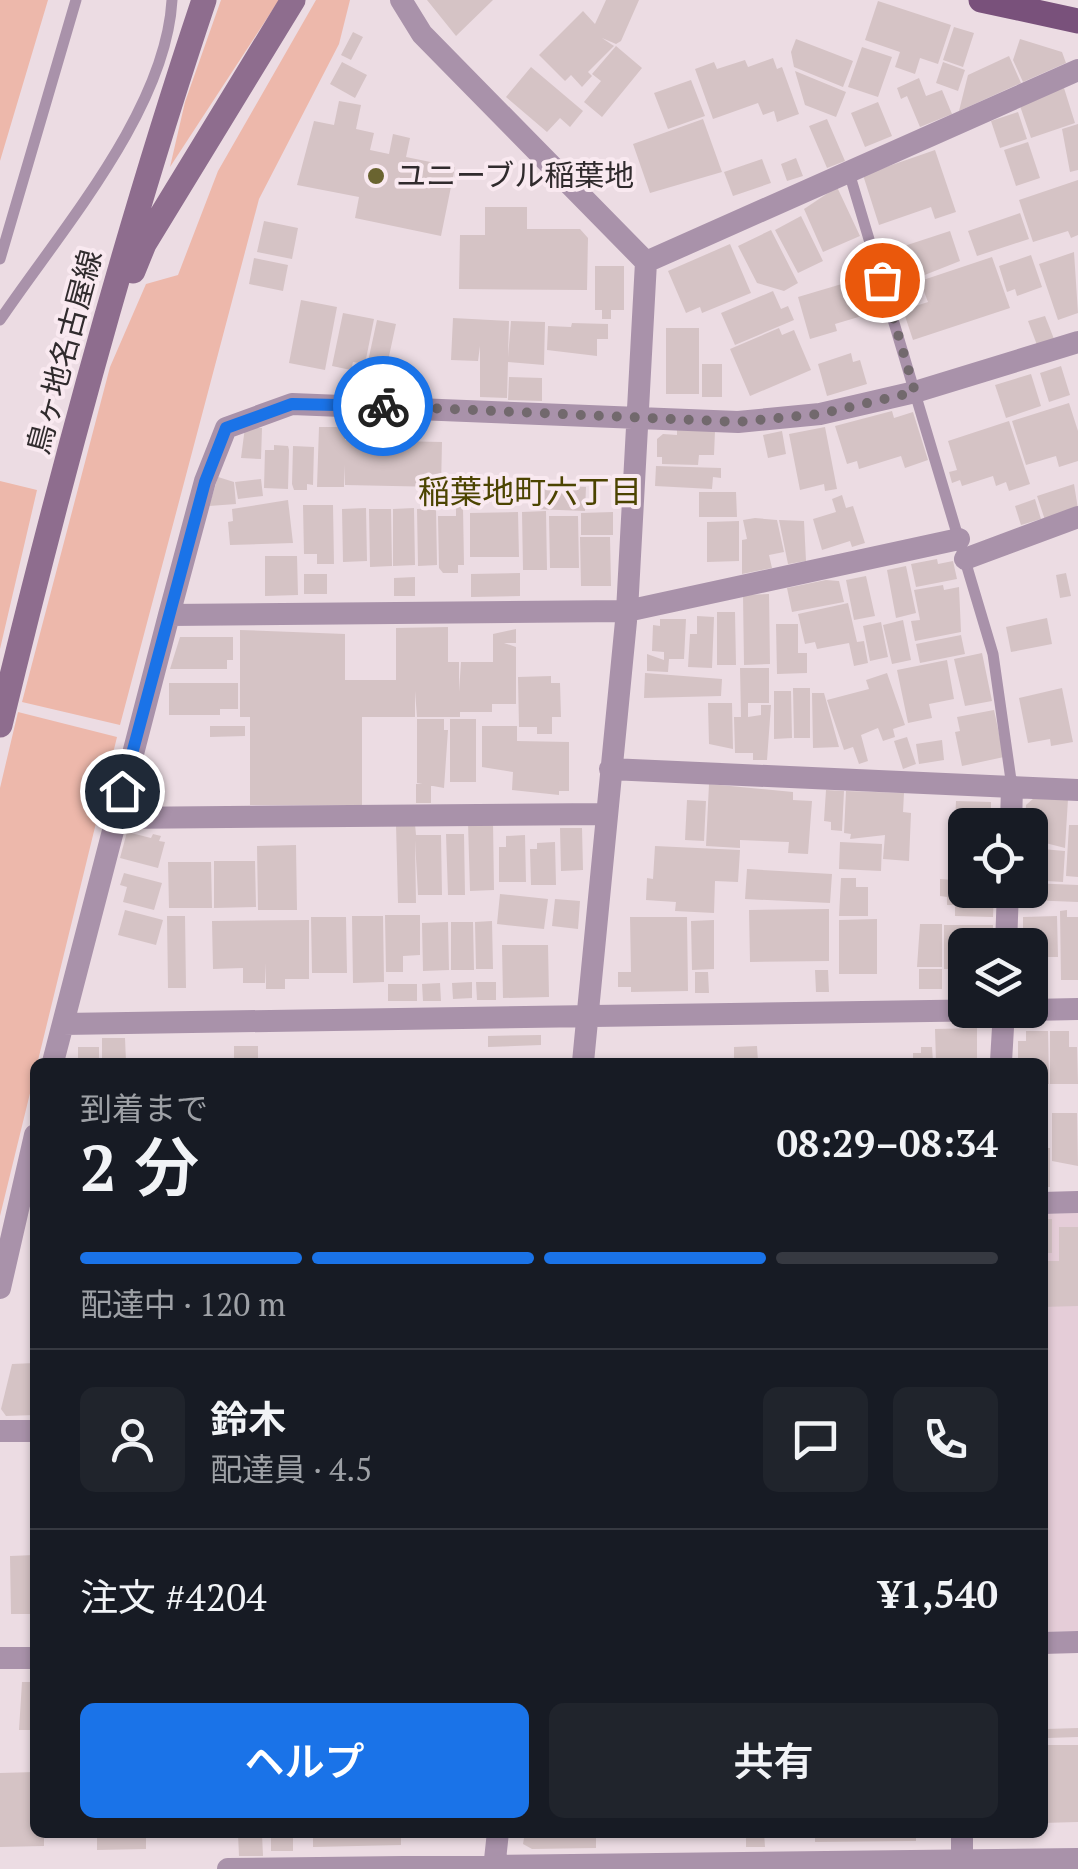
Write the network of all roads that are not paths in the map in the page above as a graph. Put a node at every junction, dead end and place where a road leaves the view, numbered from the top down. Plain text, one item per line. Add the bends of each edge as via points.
1 (76, 0) edge
2 (172, 0) edge
3 (204, 0) edge
4 (293, 0) edge
5 (401, 0) edge
6 (980, 0) edge
7 (1078, 21) edge
8 (1078, 70) edge
9 (166, 75) junction
10 (848, 168) junction
11 (0, 259) edge
12 (646, 262) junction
13 (0, 320) edge
14 (1078, 342) edge
15 (94, 363) junction
16 (915, 392) junction
17 (636, 418) junction
18 (1078, 516) edge
19 (962, 549) junction
20 (627, 611) junction
21 (169, 615) junction
22 (0, 725) edge
23 (610, 769) junction
24 (1012, 787) junction
25 (1078, 790) edge
26 (1011, 808) edge
27 (606, 814) junction
28 (115, 818) junction
29 (1078, 1009) edge
30 (1048, 1010) edge
31 (948, 1011) edge
32 (588, 1016) junction
33 (62, 1024) junction
34 (1000, 1028) edge
35 (54, 1058) edge
36 (583, 1058) edge
37 (1001, 1058) edge
38 (30, 1176) edge
39 (1078, 1202) edge
40 (1048, 1203) edge
41 (25, 1218) edge
42 (0, 1288) edge
43 (0, 1431) edge
44 (30, 1431) edge
45 (1078, 1642) edge
46 (1048, 1643) edge
47 (0, 1658) edge
48 (30, 1658) edge
49 (497, 1838) edge
50 (962, 1838) edge
51 (1078, 1859) edge
52 (962, 1864) edge
53 (494, 1867) edge
54 (228, 1869) edge

1 - 11 lane
2 - 9 lane
3 - 9 main road, 鳥ヶ地名古屋線
4 - 15 main road via 144,244
5 - 12 street via 422,34
6 - 7 main road
8 - 10 street
9 - 13 lane
9 - 15 main road, 鳥ヶ地名古屋線
10 - 12 street
10 - 16 lane
12 - 17 street
14 - 16 street
15 - 22 main road, 鳥ヶ地名古屋線
16 - 17 street via 820,414
16 - 19 lane
17 - 20 street
17 - 21 street via 292,404 226,428
18 - 19 street
19 - 20 street
19 - 24 lane via 993,654
20 - 21 street
20 - 23 street
21 - 28 street
23 - 24 street
23 - 27 street
24 - 25 street
24 - 26 street
27 - 28 street
27 - 32 street
28 - 33 street
29 - 30 street
31 - 32 street
32 - 33 street
32 - 36 street
33 - 35 street
34 - 37 street
38 - 41 street
39 - 40 street
41 - 42 street
43 - 44 street
45 - 46 street
47 - 48 street
49 - 53 street
50 - 52 street
51 - 52 street
52 - 53 street
53 - 54 street

